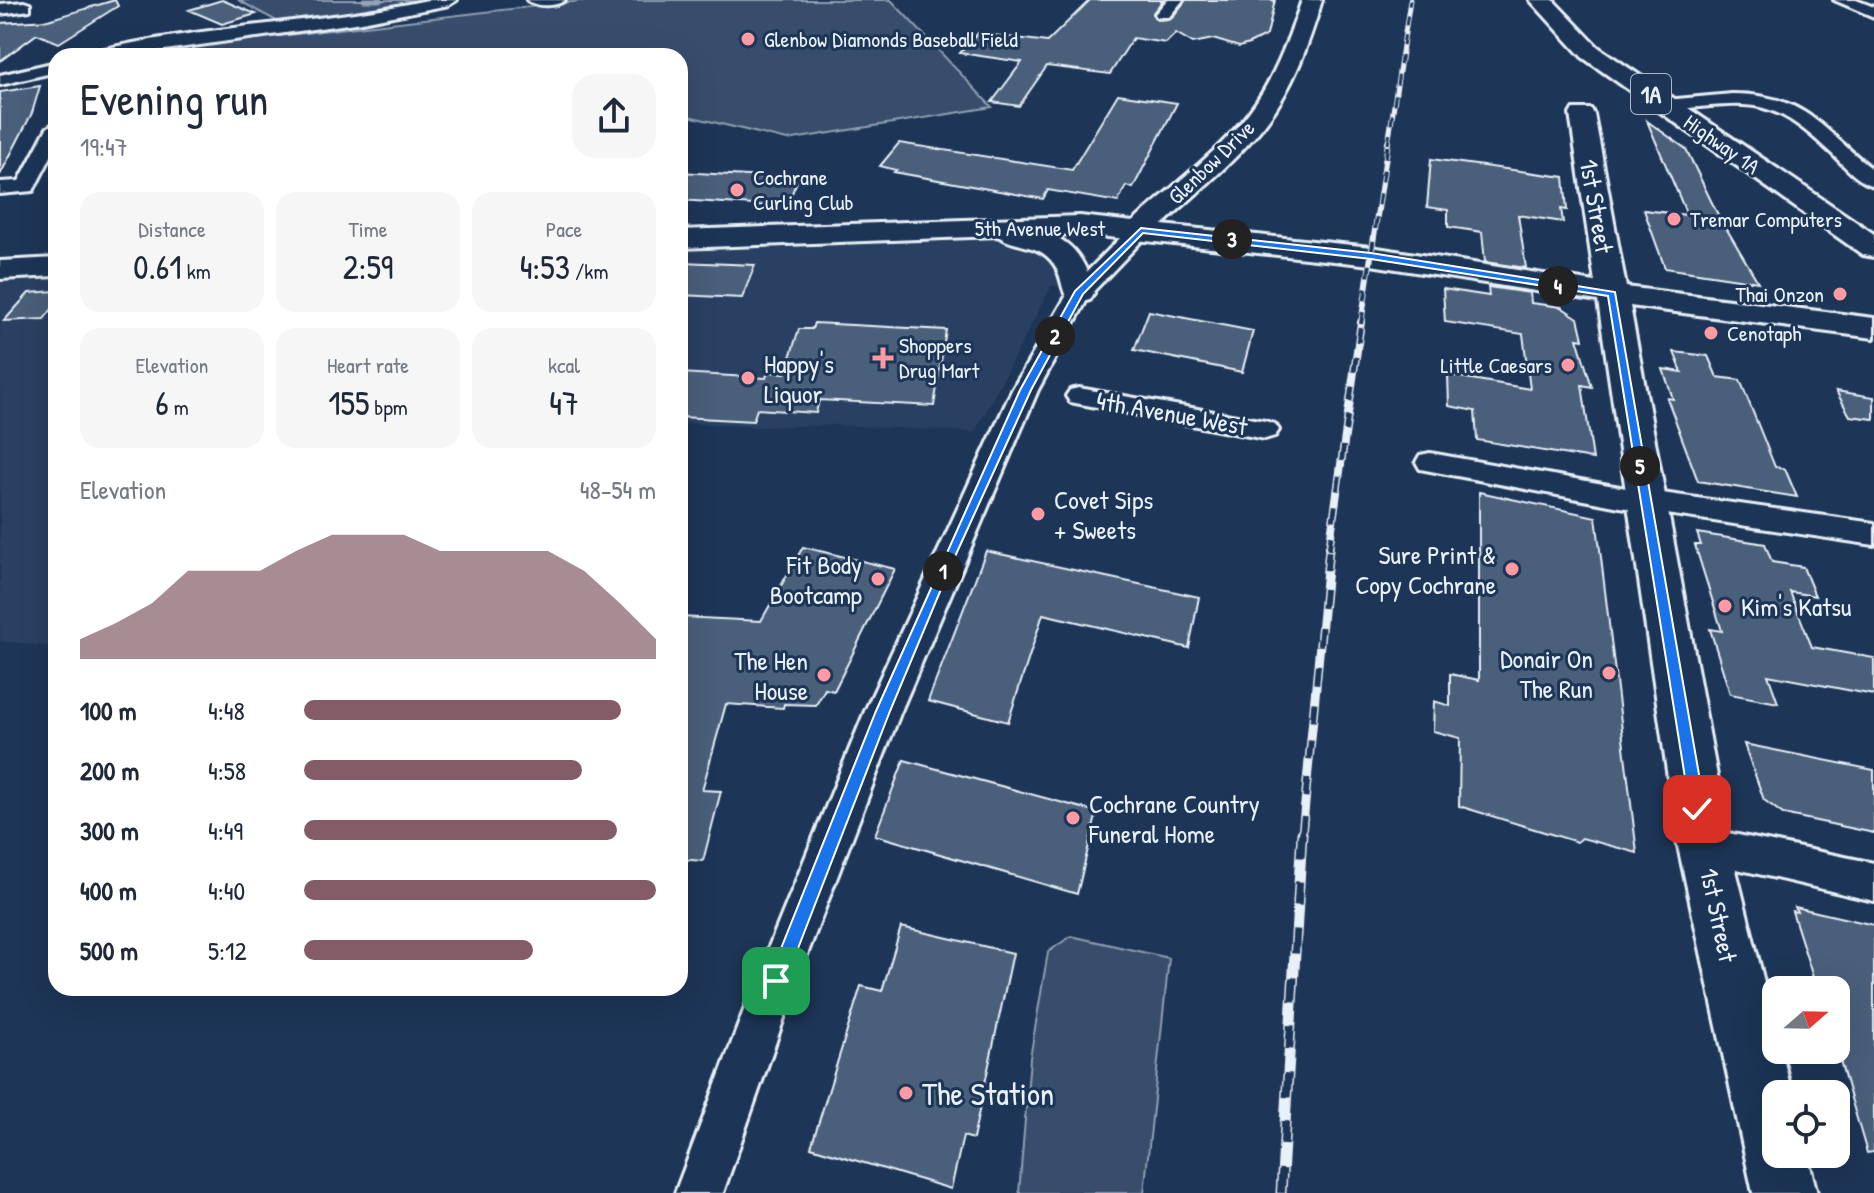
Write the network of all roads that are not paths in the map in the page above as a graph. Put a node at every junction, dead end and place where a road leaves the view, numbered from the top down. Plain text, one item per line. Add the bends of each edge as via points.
1 (449, 0) edge
2 (535, 0) edge
3 (557, 0) edge
4 (1175, 0) edge
5 (1312, 0) edge
6 (1541, 0) edge
7 (1548, 0) edge
8 (1842, 0) edge
9 (24, 7) dead end
10 (0, 9) edge
11 (1874, 12) edge
12 (1163, 14) dead end
13 (140, 48) edge
14 (48, 69) edge
15 (0, 80) edge
16 (1680, 104) junction
17 (1582, 114) dead end
18 (48, 144) edge
19 (1207, 168) junction
20 (1874, 180) edge
21 (0, 188) edge
22 (937, 229) junction
23 (1141, 230) junction
24 (688, 239) edge
25 (1869, 240) edge
26 (1267, 242) junction
27 (48, 267) edge
28 (0, 270) edge
29 (1079, 293) junction
30 (1612, 294) junction
31 (1874, 328) edge
32 (1079, 396) dead end
33 (1265, 430) dead end
34 (1430, 462) dead end
35 (1646, 501) junction
36 (1874, 534) edge
37 (1704, 846) junction
38 (1874, 882) edge
39 (699, 1193) edge
40 (1785, 1193) edge

1 - 13 street via 342,22
2 - 3 street
4 - 12 street
5 - 19 street, Glenbow Drive via 1287,68 1265,107
6 - 16 main road, Highway 1A / 1A via 1590,52
7 - 16 main road, Highway 1A / 1A
8 - 11 street
9 - 10 street
14 - 15 street
16 - 20 street via 1751,100 1783,107
16 - 25 main road, Highway 1A / 1A
17 - 30 street, 1st Street
18 - 21 street via 26,187
19 - 23 street, Glenbow Drive
19 - 26 street via 1202,197 1208,210
22 - 23 street, 5th Avenue West via 1080,225
22 - 24 street, 5th Avenue West
22 - 29 street via 1039,239 1066,257
23 - 26 street, 5th Avenue West
23 - 29 street
26 - 30 street, 5th Avenue West
27 - 28 street
29 - 39 street via 1025,390 883,711
30 - 31 street, 5th Avenue West
30 - 35 street, 1st Street
32 - 33 street, 4th Avenue West
34 - 35 street
35 - 36 street
35 - 37 street, 1st Street
37 - 38 street
37 - 40 street, 1st Street

